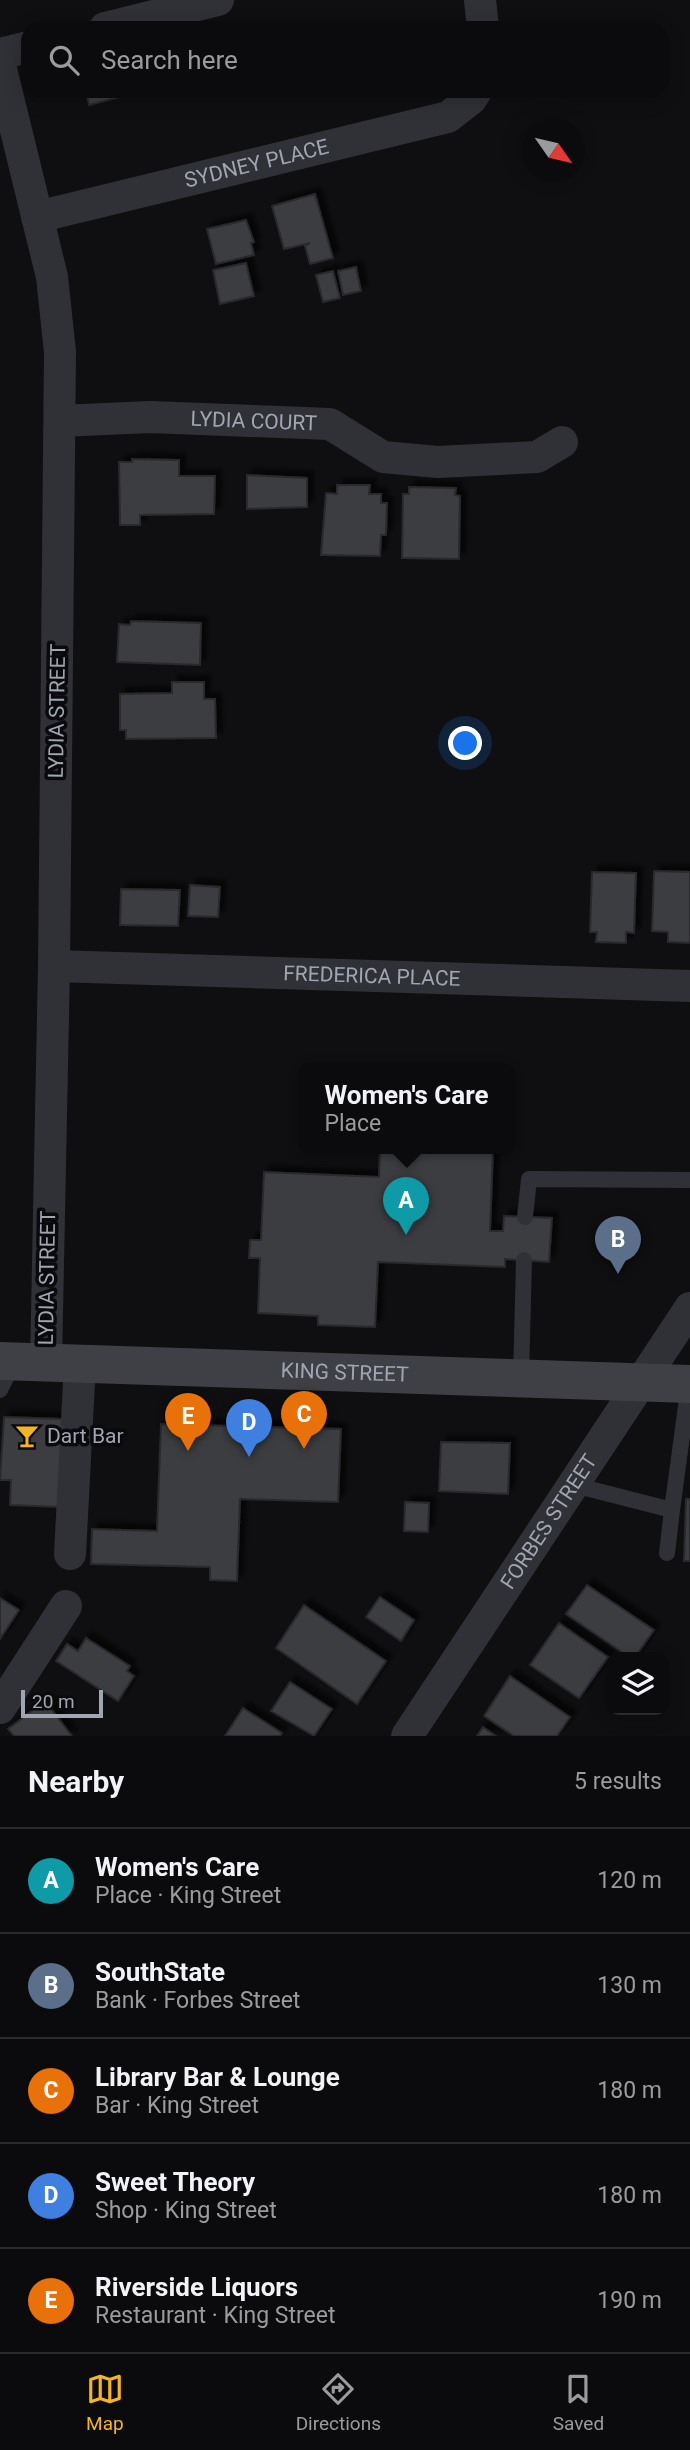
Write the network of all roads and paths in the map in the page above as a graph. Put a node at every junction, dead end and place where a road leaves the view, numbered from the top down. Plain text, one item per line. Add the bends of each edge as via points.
1 (218, 0) edge
2 (480, 0) edge
3 (133, 21) edge
4 (482, 21) edge
5 (21, 49) edge
6 (0, 54) edge
7 (0, 65) edge
8 (470, 98) edge
9 (37, 217) junction
10 (60, 421) junction
11 (562, 442) dead end
12 (54, 966) junction
13 (690, 986) edge
14 (690, 1180) edge
15 (525, 1217) dead end
16 (524, 1260) dead end
17 (690, 1308) edge
18 (28, 1368) edge
19 (521, 1378) junction
20 (641, 1382) junction
21 (690, 1384) edge
22 (574, 1485) junction
23 (672, 1510) junction
24 (667, 1553) dead end
25 (70, 1554) dead end
26 (66, 1606) dead end
27 (0, 1708) edge
28 (407, 1736) edge

1 - 3 street
2 - 4 street
5 - 6 street
7 - 9 street, LYDIA STREET
8 - 9 street, SYDNEY PLACE via 448,117
9 - 10 street, LYDIA STREET via 53,289 60,352
10 - 11 street, LYDIA COURT via 150,417 330,424 383,457 438,462 537,457
10 - 12 street, LYDIA STREET
12 - 13 street, FREDERICA PLACE
12 - 18 street, LYDIA STREET
14 - 15 lane via 528,1179
16 - 19 lane
17 - 20 street, FORBES STREET
18 - 19 main road, KING STREET
18 - 25 street, LYDIA STREET
19 - 20 main road, KING STREET
20 - 21 main road, KING STREET
20 - 22 street, FORBES STREET
21 - 23 lane
22 - 23 lane
22 - 28 street, FORBES STREET
23 - 24 lane
26 - 27 street

